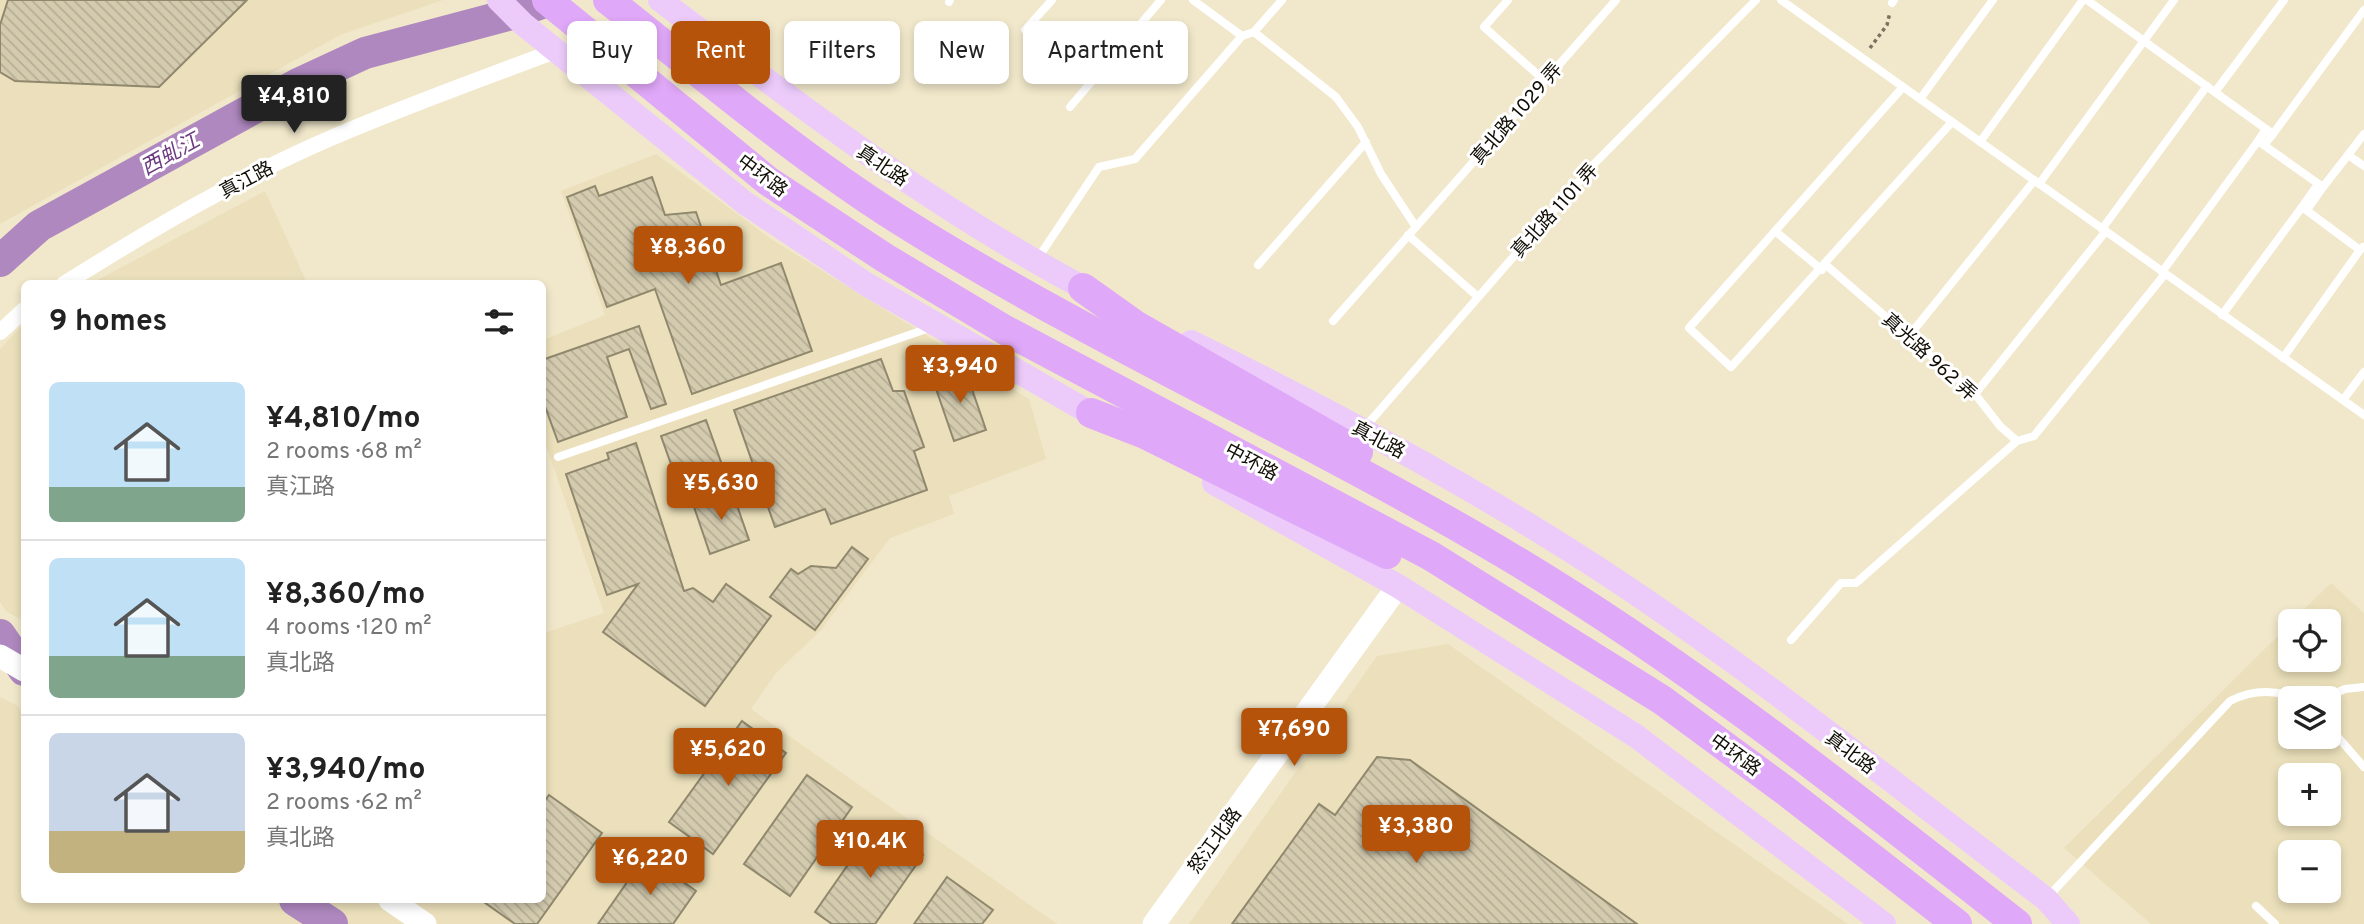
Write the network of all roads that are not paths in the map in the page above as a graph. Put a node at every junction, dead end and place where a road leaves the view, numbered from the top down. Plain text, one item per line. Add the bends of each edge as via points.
1 (499, 0) edge
2 (608, 0) edge
3 (660, 0) edge
4 (1052, 0) edge
5 (1161, 0) edge
6 (1193, 0) edge
7 (1282, 0) edge
8 (1508, 0) edge
9 (1616, 0) edge
10 (1756, 0) edge
11 (1781, 0) edge
12 (1993, 0) edge
13 (2085, 0) edge
14 (2174, 0) edge
15 (2284, 0) edge
16 (554, 6) edge
17 (2364, 10) edge
18 (1033, 21) edge
19 (1254, 32) junction
20 (1242, 36) junction
21 (2144, 41) junction
22 (555, 51) junction
23 (1545, 80) junction
24 (1903, 87) junction
25 (2211, 89) junction
26 (1920, 99) junction
27 (1070, 107) dead end
28 (1952, 122) junction
29 (2270, 131) junction
30 (2364, 134) edge
31 (1366, 142) junction
32 (1980, 142) junction
33 (2261, 143) junction
34 (2348, 155) junction
35 (2364, 166) edge
36 (2036, 182) junction
37 (2321, 185) junction
38 (2304, 208) junction
39 (1416, 227) junction
40 (2104, 230) junction
41 (1775, 231) junction
42 (1408, 235) junction
43 (2362, 248) edge
44 (1036, 260) junction
45 (1258, 265) dead end
46 (1824, 267) junction
47 (2164, 273) junction
48 (70, 280) edge
49 (1083, 288) junction
50 (1477, 296) junction
51 (21, 313) edge
52 (2222, 315) junction
53 (1333, 321) dead end
54 (937, 325) junction
55 (0, 332) edge
56 (1909, 336) junction
57 (2283, 358) junction
58 (2364, 372) edge
59 (1975, 394) junction
60 (2343, 400) junction
61 (1091, 413) junction
62 (2364, 415) edge
63 (1362, 430) junction
64 (2017, 441) junction
65 (558, 457) dead end
66 (1508, 556) junction
67 (1398, 586) junction
68 (1791, 640) dead end
69 (0, 656) edge
70 (21, 668) edge
71 (2364, 687) edge
72 (2341, 692) edge
73 (2278, 694) edge
74 (1662, 700) junction
75 (2341, 741) edge
76 (2364, 767) edge
77 (2046, 899) junction
78 (394, 903) edge
79 (2256, 906) dead end
80 (425, 924) edge
81 (1154, 924) edge
82 (1884, 924) edge
83 (1957, 924) edge
84 (2017, 924) edge
85 (2068, 924) edge
86 (2275, 924) edge

1 - 22 main road
2 - 66 highway, 中环路 via 804,156 912,228 1036,301
3 - 44 main road, 真北路 via 835,133
4 - 18 lane
5 - 27 lane
6 - 20 lane
7 - 19 lane
8 - 23 lane via 1485,27
9 - 23 lane, 真北路 1029 弄
10 - 50 lane, 真北路 1101 弄 via 1636,119
11 - 24 lane
12 - 26 lane
13 - 21 lane
13 - 32 lane
14 - 21 lane
15 - 25 lane
16 - 74 highway, 中环路 via 768,181 885,258 1005,330 1431,556
17 - 29 lane
19 - 20 lane
19 - 31 lane via 1336,97
20 - 44 lane via 1135,159 1099,167
21 - 25 lane
21 - 36 lane
22 - 48 street, 真江路 via 275,163
22 - 54 main road via 745,203
23 - 39 lane, 真北路 1029 弄
24 - 26 lane
24 - 41 lane
25 - 29 lane
25 - 40 lane
26 - 28 lane
28 - 32 lane
28 - 46 lane
29 - 33 lane
30 - 34 lane
31 - 39 lane
31 - 45 lane
32 - 36 lane
33 - 37 lane
33 - 47 lane
34 - 35 lane
34 - 37 lane
36 - 40 lane
36 - 56 lane
37 - 38 lane
38 - 43 lane
38 - 52 lane
39 - 42 lane, 真北路 1029 弄
40 - 47 lane
40 - 59 lane
41 - 46 lane, 真光路 962 弄
41 - 46 lane via 1689,328 1731,367
42 - 50 lane
42 - 53 lane, 真北路 1029 弄
43 - 57 lane
44 - 49 main road, 真北路
46 - 56 lane, 真光路 962 弄
47 - 52 lane
47 - 64 lane via 2034,436
49 - 63 main road, 真北路
49 - 66 highway via 1135,324 1387,469
50 - 63 lane, 真北路 1101 弄
51 - 55 street
52 - 57 lane
54 - 61 main road
54 - 65 lane
56 - 59 lane, 真光路 962 弄
57 - 60 lane
58 - 60 lane
59 - 64 lane, 真光路 962 弄
60 - 62 lane
61 - 67 main road
61 - 74 highway via 1145,434 1362,540 1564,653
63 - 77 main road, 真北路 via 1486,499 1706,642
64 - 68 lane via 1856,583 1841,583
66 - 84 highway, 中环路 via 1685,669
67 - 81 street, 怒江北路
67 - 82 main road via 1636,736
69 - 70 street
71 - 72 lane
73 - 77 lane via 2267,691 2230,701
74 - 83 highway, 中环路
75 - 76 lane
77 - 85 main road, 真北路
78 - 80 street
79 - 86 lane

